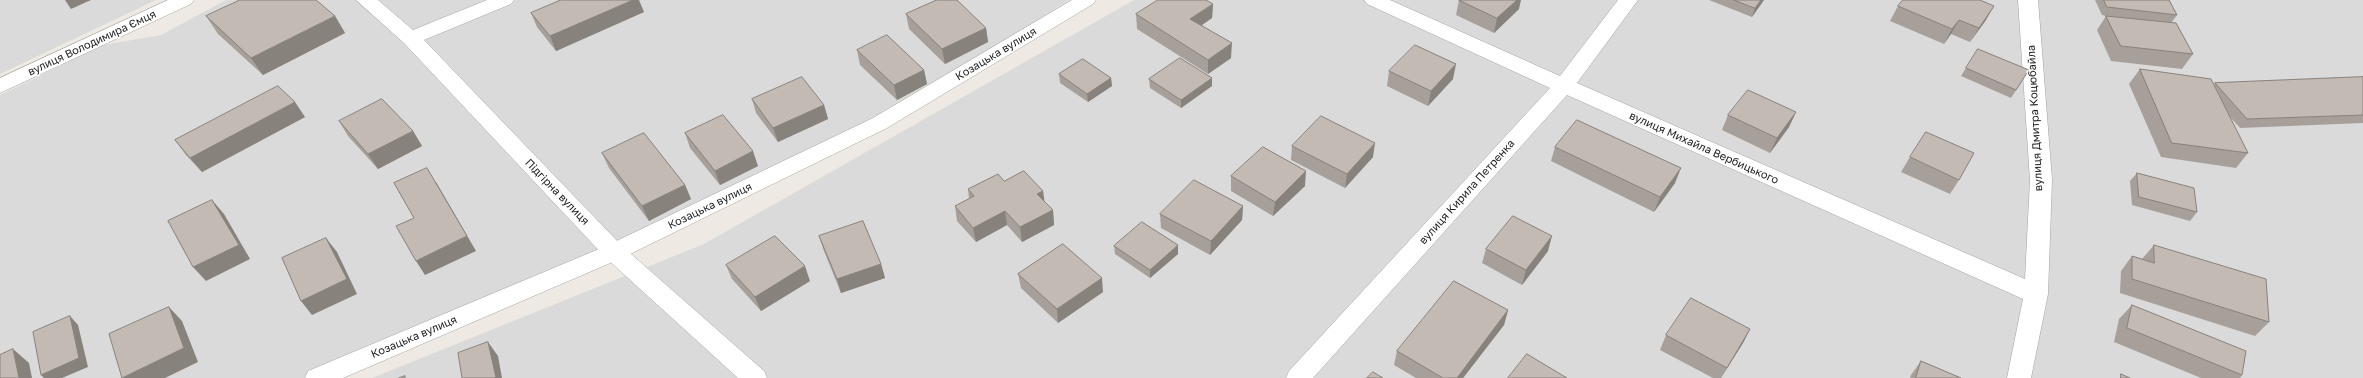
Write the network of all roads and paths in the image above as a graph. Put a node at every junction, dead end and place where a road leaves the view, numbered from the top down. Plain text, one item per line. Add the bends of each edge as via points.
1 (184, 0) edge
2 (366, 0) edge
3 (504, 0) edge
4 (1086, 0) edge
5 (1374, 0) edge
6 (1628, 0) edge
7 (2028, 0) edge
8 (411, 38) junction
9 (0, 86) edge
10 (1564, 86) junction
11 (614, 252) junction
12 (2036, 294) junction
13 (317, 378) edge
14 (755, 378) edge
15 (1298, 378) edge
16 (2019, 378) edge

1 - 9 street, вулиця Володимира Ємця
2 - 8 street, Підгірна вулиця
3 - 8 street
4 - 11 street, Козацька вулиця via 880,124
5 - 10 street, вулиця Михайла Вербицького
6 - 10 street, вулиця Кирила Петренка
7 - 12 street, вулиця Дмитра Коцюбайла via 2041,180
8 - 11 street, Підгірна вулиця
10 - 12 street, вулиця Михайла Вербицького
10 - 15 street, вулиця Кирила Петренка
11 - 13 street, Козацька вулиця
11 - 14 street, Підгірна вулиця
12 - 16 street, вулиця Дмитра Коцюбайла

